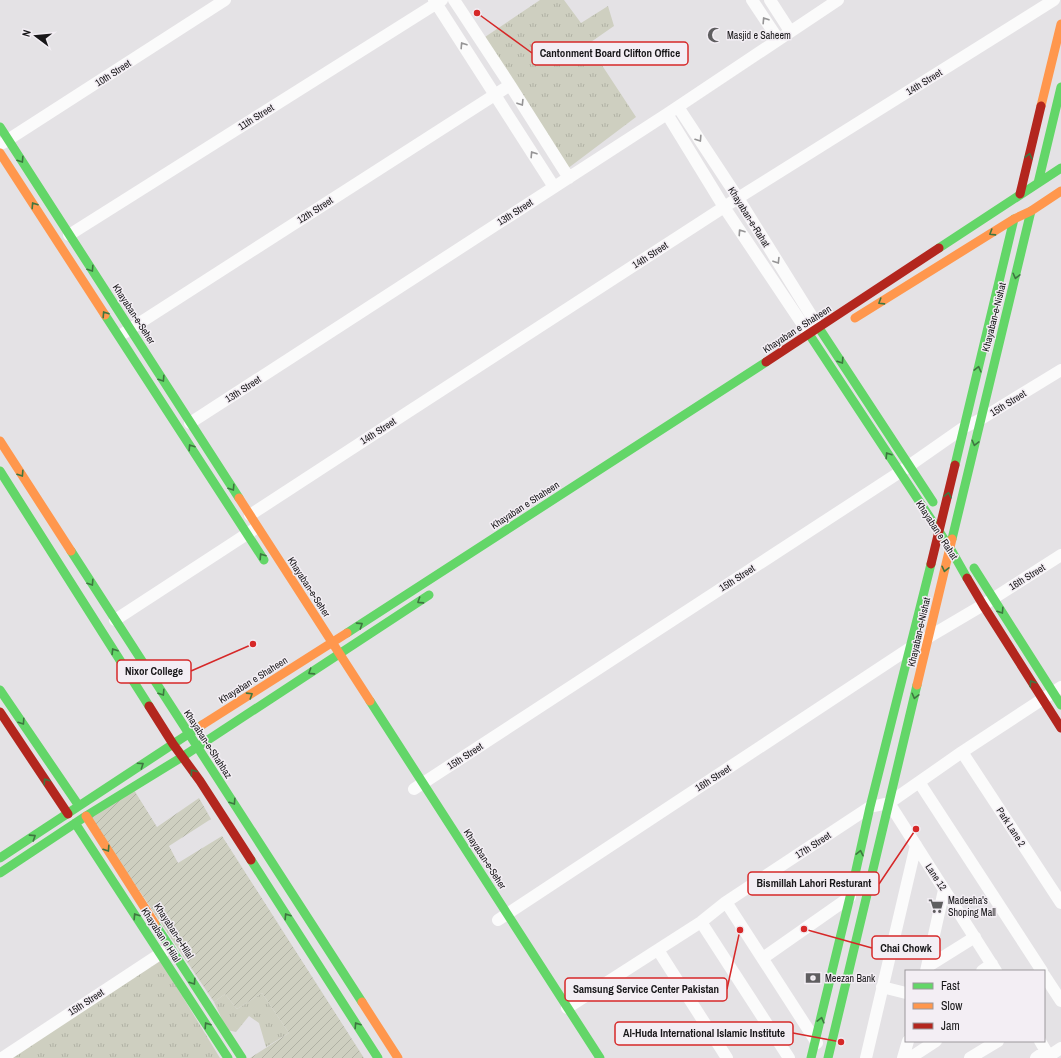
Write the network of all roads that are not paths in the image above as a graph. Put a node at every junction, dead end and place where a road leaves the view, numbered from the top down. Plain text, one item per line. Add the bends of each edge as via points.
1 (225, 0) edge
2 (454, 0) edge
3 (752, 0) edge
4 (770, 0) edge
5 (838, 0) edge
6 (1054, 0) edge
7 (437, 1) edge
8 (1061, 24) edge
9 (790, 31) junction
10 (778, 39) junction
11 (510, 85) junction
12 (1061, 87) edge
13 (494, 95) junction
14 (678, 107) junction
15 (667, 114) junction
16 (0, 127) edge
17 (4, 142) edge
18 (0, 153) edge
19 (1061, 168) edge
20 (569, 178) junction
21 (1038, 183) junction
22 (554, 187) junction
23 (1061, 191) edge
24 (1020, 194) junction
25 (738, 198) junction
26 (724, 207) junction
27 (1031, 211) junction
28 (1014, 219) junction
29 (69, 235) junction
30 (845, 324) dead end
31 (130, 329) junction
32 (119, 336) junction
33 (818, 337) junction
34 (1061, 370) edge
35 (981, 419) junction
36 (190, 423) junction
37 (964, 428) junction
38 (0, 441) edge
39 (905, 469) junction
40 (0, 471) edge
41 (250, 516) junction
42 (943, 517) junction
43 (253, 530) junction
44 (940, 532) junction
45 (953, 535) junction
46 (950, 548) junction
47 (961, 548) dead end
48 (1061, 555) edge
49 (969, 560) dead end
50 (268, 566) dead end
51 (440, 588) dead end
52 (993, 598) junction
53 (983, 605) junction
54 (115, 620) junction
55 (929, 637) junction
56 (332, 643) junction
57 (321, 646) junction
58 (910, 648) junction
59 (339, 654) junction
60 (332, 663) junction
61 (0, 690) edge
62 (1057, 690) edge
63 (1043, 700) junction
64 (1061, 705) edge
65 (0, 712) edge
66 (1061, 728) edge
67 (189, 734) junction
68 (173, 744) junction
69 (197, 747) junction
70 (962, 752) junction
71 (182, 757) junction
72 (919, 782) junction
73 (416, 788) junction
74 (889, 803) junction
75 (79, 806) junction
76 (870, 807) junction
77 (68, 814) junction
78 (86, 816) junction
79 (75, 823) junction
80 (916, 845) junction
81 (0, 858) edge
82 (0, 873) edge
83 (944, 890) junction
84 (850, 898) junction
85 (726, 902) junction
86 (1061, 903) edge
87 (500, 918) junction
88 (701, 922) junction
89 (975, 938) junction
90 (171, 946) junction
91 (658, 950) junction
92 (160, 954) junction
93 (763, 958) junction
94 (994, 968) edge
95 (927, 969) edge
96 (1041, 970) edge
97 (1045, 977) edge
98 (882, 987) junction
99 (905, 993) edge
100 (1061, 1001) edge
101 (567, 1008) junction
102 (816, 1040) junction
103 (908, 1042) edge
104 (934, 1042) edge
105 (996, 1042) edge
106 (1061, 1048) edge
107 (1046, 1051) edge
108 (2, 1058) edge
109 (228, 1058) edge
110 (242, 1058) edge
111 (378, 1058) edge
112 (398, 1058) edge
113 (600, 1058) edge
114 (727, 1058) edge
115 (789, 1058) edge
116 (811, 1058) edge
117 (827, 1058) edge
118 (866, 1058) edge
119 (903, 1058) edge
120 (910, 1058) edge
121 (970, 1058) edge
122 (1036, 1058) edge

1 - 17 street, 10th Street
2 - 11 street
10 -> 3 street
4 - 9 street
5 - 9 street, 13th Street
6 - 25 street, 14th Street
13 -> 7 street
7 - 29 street, 11th Street
24 -> 8 street
9 - 10 street, 13th Street
10 - 14 street, 13th Street
11 - 13 street, 12th Street
11 -> 20 street
12 - 21 street
22 -> 13 street
13 - 31 street, 12th Street
14 - 15 street, 13th Street
14 -> 25 street, Khayaban-e-Rahat
15 - 20 street, 13th Street
15 - 26 street, Khayaban-e-Rahat
16 - 17 street, Khayaban-e-Seher
17 -> 29 street, Khayaban-e-Seher
32 -> 18 street, Khayaban-e-Seher
19 - 21 street, Khayaban e Shaheen
20 - 22 street, 13th Street
21 - 24 street, Khayaban e Shaheen
22 - 36 street, 13th Street
23 - 27 street
24 - 33 street, Khayaban e Shaheen via 915,265
25 - 26 street, 14th Street
25 -> 33 street, Khayaban-e-Rahat
33 -> 26 street, Khayaban-e-Rahat
26 - 41 street, 14th Street
27 - 28 street
27 -> 35 street, Khayaban-e-Nishat
28 -> 30 street
37 -> 28 street, Khayaban-e-Nishat
29 -> 31 street, Khayaban-e-Seher
31 - 32 street, 12th Street
31 -> 36 street, Khayaban-e-Seher
43 -> 32 street, Khayaban-e-Seher
33 - 39 street, Khayaban e Rahat
56 -> 33 street, Khayaban e Shaheen
34 - 35 street, 15th Street
35 - 37 street, 15th Street
35 -> 45 street, Khayaban-e-Nishat
36 -> 41 street, Khayaban-e-Seher
37 - 39 street, 15th Street
42 -> 37 street, Khayaban-e-Nishat
38 -> 54 street, Khayaban-e-Shahbaz
39 - 42 street, Khayaban e Rahat
39 - 44 street, Khayaban e Rahat
39 - 73 street, 15th Street
68 -> 40 street
41 - 43 street, Khayaban-e-Seher
42 - 44 street, Khayaban-e-Nishat
42 - 45 street, Khayaban e Rahat
50 -> 43 street, Khayaban-e-Seher
43 - 54 street
43 - 56 street, Khayaban-e-Seher
44 - 46 street, Khayaban e Rahat
44 - 58 street, Khayaban-e-Nishat
45 - 46 street, Khayaban-e-Nishat
45 - 47 street, Khayaban e Rahat
46 - 53 street, Khayaban e Rahat
46 -> 55 street, Khayaban-e-Nishat
48 - 52 street, 16th Street
49 - 52 street, Khayaban e Rahat
51 -> 59 street
52 - 53 street, 16th Street
52 -> 62 street, Khayaban e Rahat
53 - 55 street, 16th Street
63 -> 53 street, Khayaban e Rahat
54 -> 67 street, Khayaban-e-Shahbaz
55 - 58 street, 16th Street
55 -> 74 street, Khayaban-e-Nishat
56 - 57 street, Khayaban e Shaheen
56 - 59 street, Khayaban-e-Seher
57 - 60 street
67 -> 57 street, Khayaban e Shaheen
58 - 76 street, Khayaban-e-Nishat
58 - 87 street, 16th Street
59 - 60 street
59 - 73 street, Khayaban-e-Seher
60 -> 69 street
61 -> 75 street
62 - 63 street, 17th Street
62 - 64 street, Khayaban e Rahat
63 - 66 street, Khayaban e Rahat
63 - 70 street, 17th Street
77 -> 65 street
67 - 68 street, Khayaban e Shaheen
67 - 69 street, Khayaban-e-Shahbaz
68 - 71 street
75 -> 68 street, Khayaban e Shaheen
69 - 71 street
69 -> 112 street, Khayaban-e-Shahbaz
70 - 72 street, 17th Street
70 - 86 street, Park Lane 2
71 - 78 street
111 -> 71 street
72 - 74 street, 17th Street
72 - 96 street
73 - 87 street, Khayaban-e-Seher
74 - 76 street, 17th Street
74 - 80 street, Lane 12
74 - 117 street, Khayaban-e-Nishat
75 - 77 street, Khayaban e Shaheen
84 -> 76 street, Khayaban-e-Nishat
76 - 85 street, 17th Street
81 -> 77 street, Khayaban e Shaheen
78 - 79 street
78 -> 90 street, Khayaban-e-Hilal
79 - 82 street
92 -> 79 street, Khayaban e Hilal
80 - 83 street, Lane 12
80 - 98 street
83 - 89 street, Lane 12
83 - 95 street
84 - 93 street
102 -> 84 street, Khayaban-e-Nishat
85 - 88 street, 17th Street
85 - 93 street
87 - 101 street, Khayaban-e-Seher
88 - 91 street, 17th Street
88 - 115 street
89 - 94 street, Lane 12
89 - 95 street
90 - 92 street, 15th Street
90 -> 110 street, Khayaban-e-Hilal
91 - 101 street, 17th Street
91 - 114 street
92 - 108 street, 15th Street
109 -> 92 street, Khayaban e Hilal
93 - 102 street
97 - 100 street
98 - 99 street
98 - 118 street
101 - 113 street, Khayaban-e-Seher
102 - 116 street, Khayaban-e-Nishat
102 - 117 street
103 - 119 street
104 - 120 street
105 - 121 street
106 - 107 street
107 - 122 street

